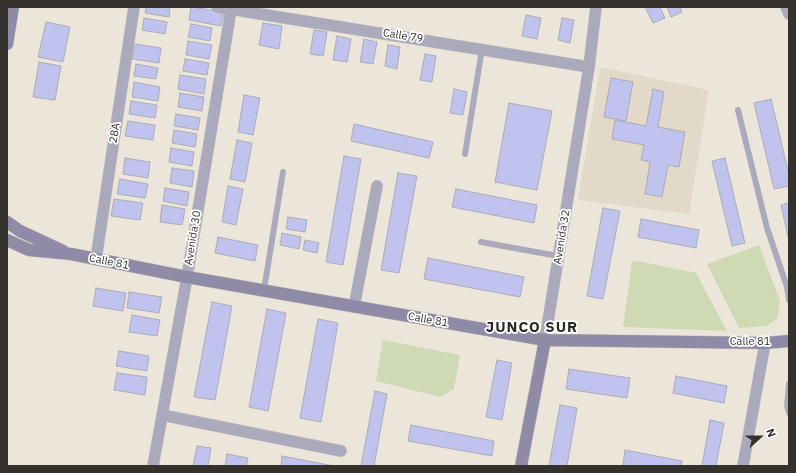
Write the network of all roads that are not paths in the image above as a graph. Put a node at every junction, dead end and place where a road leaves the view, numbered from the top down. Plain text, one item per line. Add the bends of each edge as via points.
1 (13, 7) edge
2 (134, 7) edge
3 (217, 7) edge
4 (596, 7) edge
5 (786, 7) edge
6 (231, 10) junction
7 (789, 14) edge
8 (7, 44) edge
9 (483, 49) junction
10 (589, 67) junction
11 (738, 110) dead end
12 (465, 154) dead end
13 (283, 172) dead end
14 (377, 186) dead end
15 (7, 222) edge
16 (7, 240) edge
17 (481, 242) dead end
18 (71, 254) junction
19 (558, 256) junction
20 (96, 259) junction
21 (187, 277) junction
22 (788, 286) edge
23 (264, 291) junction
24 (789, 300) edge
25 (354, 307) junction
26 (545, 340) junction
27 (789, 341) edge
28 (766, 343) junction
29 (789, 384) edge
30 (789, 413) edge
31 (162, 415) junction
32 (341, 451) dead end
33 (153, 466) edge
34 (521, 466) edge
35 (743, 466) edge

1 - 8 main road
2 - 20 street, 28A
3 - 6 street, Calle 79
4 - 10 street, Avenida 32
5 - 7 street
6 - 9 street, Calle 79
6 - 21 street, Avenida 30
9 - 10 street, Calle 79
9 - 12 lane
10 - 19 street, Avenida 32
11 - 22 lane via 767,228
13 - 23 lane
14 - 25 street
15 - 18 main road via 26,234
16 - 18 main road via 29,250
17 - 19 lane
18 - 20 main road, Calle 81
19 - 26 street, Avenida 32
20 - 21 main road, Calle 81
21 - 23 main road, Calle 81
21 - 31 street, Avenida 30
22 - 24 lane
23 - 25 main road, Calle 81
25 - 26 main road, Calle 81
26 - 28 main road, Calle 81
26 - 34 main road, Avenida 32
27 - 28 main road, Calle 81
28 - 35 street
29 - 30 lane
31 - 32 street
31 - 33 street, Avenida 30

